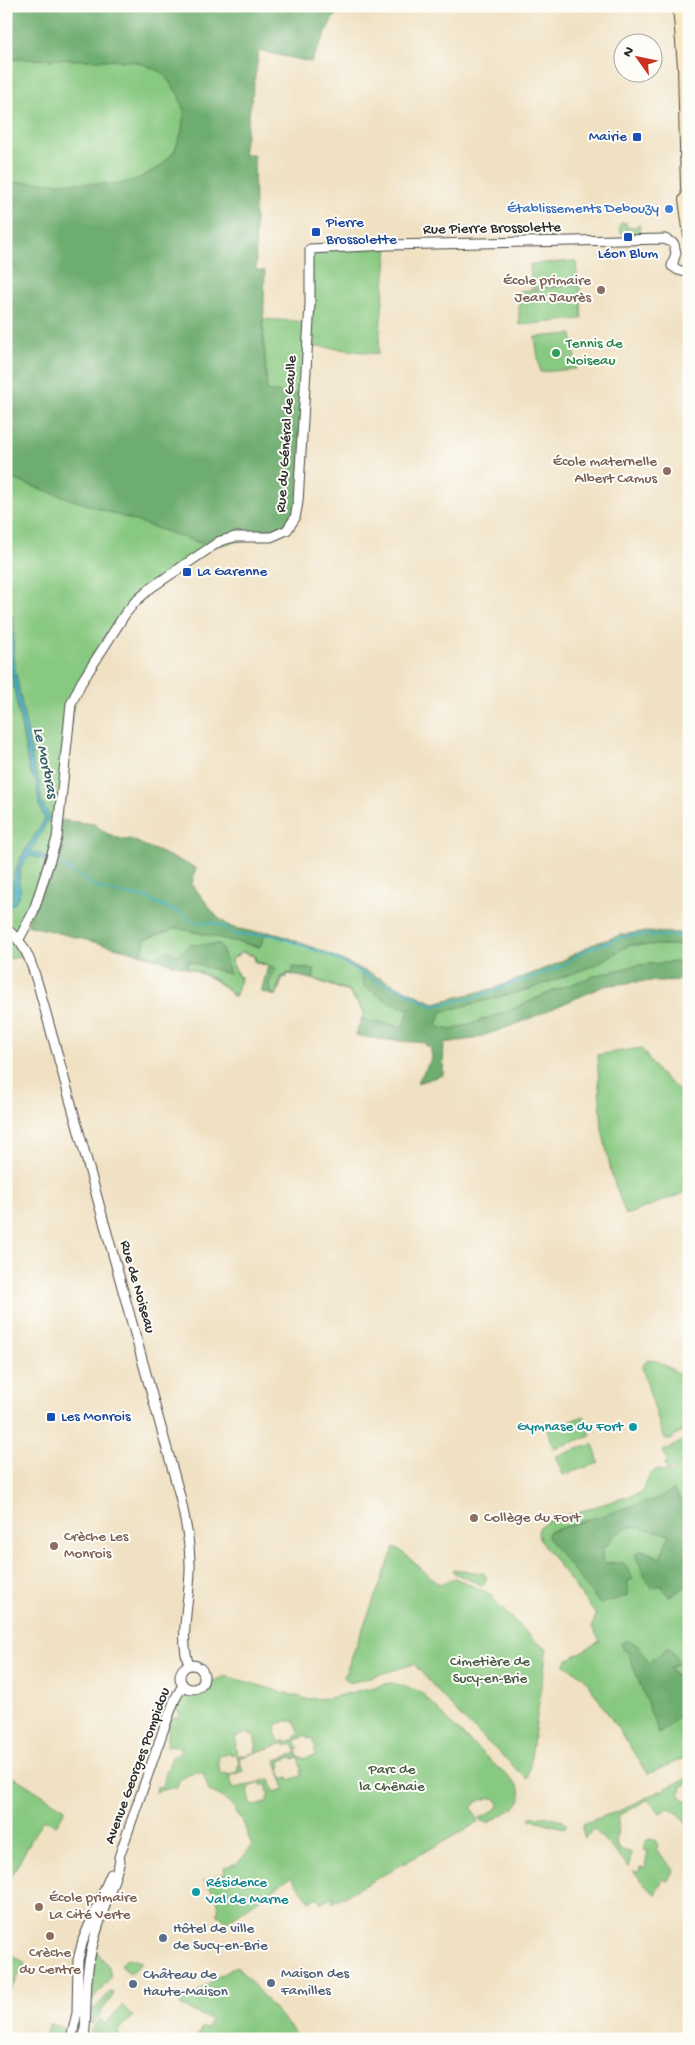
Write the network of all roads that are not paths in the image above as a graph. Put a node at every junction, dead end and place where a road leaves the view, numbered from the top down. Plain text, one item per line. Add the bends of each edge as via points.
1 (678, 8) edge
2 (686, 188) junction
3 (689, 206) edge
4 (688, 234) edge
5 (674, 244) junction
6 (310, 249) joint
7 (689, 273) edge
8 (6, 929) edge
9 (18, 939) junction
10 (189, 1665) junction
11 (183, 1685) junction
12 (119, 1857) junction
13 (71, 2039) edge
14 (84, 2039) edge

1 - 2 main road
2 - 3 main road
2 - 4 main road
4 - 5 street
5 - 6 street, Rue Pierre Brossolette via 665,239
5 - 7 street via 676,253 672,266
6 - 9 street, Rue du Général de Gaulle via 308,345 296,518 279,535 220,541 152,587 125,614 71,704 57,838 33,913
8 - 9 street, Rue de Noiseau
9 - 10 street, Rue de Noiseau via 31,962 39,988 180,1496 190,1551 184,1647
10 - 11 street via 180,1674
10 - 11 street via 199,1667 204,1679 194,1689
11 - 12 street, Avenue Georges Pompidou via 166,1723
12 - 13 street, Avenue Georges Pompidou via 85,1935 78,1960 76,2013
12 - 14 street, Avenue Georges Pompidou via 90,1956

